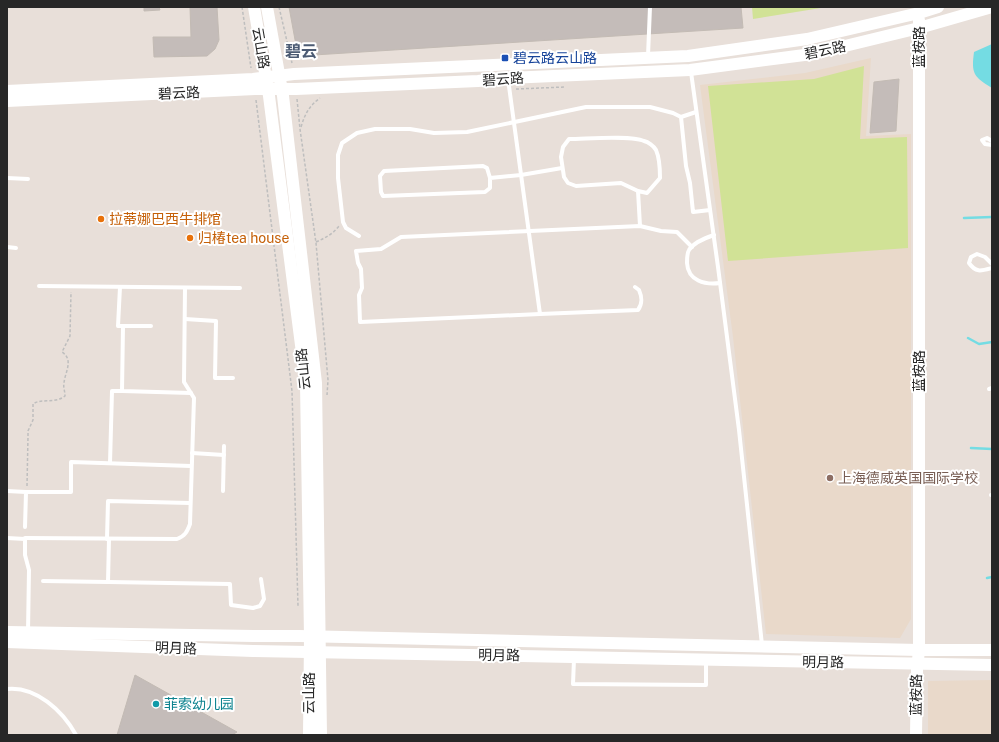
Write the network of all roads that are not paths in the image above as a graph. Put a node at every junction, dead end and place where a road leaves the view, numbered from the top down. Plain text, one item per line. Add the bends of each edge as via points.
1 (254, 7) edge
2 (267, 7) edge
3 (650, 7) edge
4 (938, 7) edge
5 (992, 8) edge
6 (919, 10) edge
7 (919, 28) junction
8 (648, 58) junction
9 (690, 70) junction
10 (280, 76) junction
11 (508, 78) junction
12 (267, 83) junction
13 (254, 84) junction
14 (282, 89) junction
15 (7, 91) edge
16 (7, 101) edge
17 (696, 112) junction
18 (681, 117) junction
19 (514, 121) junction
20 (992, 141) edge
21 (992, 145) edge
22 (562, 168) junction
23 (521, 175) junction
24 (7, 178) edge
25 (490, 178) junction
26 (28, 179) dead end
27 (638, 191) junction
28 (710, 210) junction
29 (640, 226) junction
30 (528, 231) junction
31 (714, 235) junction
32 (359, 236) dead end
33 (7, 247) edge
34 (692, 247) junction
35 (16, 248) dead end
36 (992, 264) edge
37 (992, 268) edge
38 (720, 283) junction
39 (39, 286) dead end
40 (120, 287) junction
41 (635, 287) dead end
42 (186, 288) junction
43 (240, 288) dead end
44 (540, 314) junction
45 (185, 319) junction
46 (124, 326) junction
47 (151, 326) dead end
48 (233, 378) dead end
49 (122, 391) junction
50 (191, 393) junction
51 (224, 446) dead end
52 (192, 453) junction
53 (224, 455) junction
54 (110, 463) junction
55 (191, 466) junction
56 (7, 491) edge
57 (27, 492) junction
58 (223, 492) dead end
59 (190, 504) junction
60 (25, 527) dead end
61 (7, 538) edge
62 (25, 538) junction
63 (108, 539) junction
64 (261, 579) dead end
65 (43, 582) dead end
66 (108, 582) junction
67 (7, 632) edge
68 (28, 632) junction
69 (315, 637) junction
70 (7, 642) edge
71 (762, 647) junction
72 (918, 650) junction
73 (992, 650) edge
74 (315, 652) junction
75 (574, 657) junction
76 (706, 660) junction
77 (917, 664) junction
78 (992, 665) edge
79 (7, 689) edge
80 (76, 735) edge
81 (309, 735) edge
82 (321, 735) edge
83 (916, 735) edge

1 - 12 street, 云山路
2 - 10 street, 云山路
3 - 8 lane
4 - 6 street, 碧云路
5 - 7 street, 碧云路
6 - 7 street, 蓝桉路
6 - 8 street, 碧云路 via 807,39 688,56
7 - 9 street, 碧云路 via 812,54
7 - 72 street, 蓝桉路
8 - 10 street, 碧云路
9 - 11 street, 碧云路
9 - 17 lane
10 - 12 street, 碧云路
10 - 14 street, 云山路
11 - 14 street, 碧云路
11 - 19 lane
12 - 13 street, 碧云路
12 - 14 street, 碧云路
12 - 69 street, 云山路 via 306,384
13 - 15 street, 碧云路
13 - 16 street, 碧云路
14 - 69 street, 云山路 via 316,383
17 - 18 lane
17 - 28 lane
18 - 19 lane via 650,107 609,106 586,107
18 - 28 lane via 693,212
19 - 23 lane
19 - 32 lane via 467,132 434,133 410,129 375,129 357,133 342,143 338,155 342,222 346,228
20 - 21 lane via 987,138 982,140 985,144
22 - 23 lane
22 - 27 lane via 568,183 576,186 621,183
22 - 27 lane via 563,146 569,139 643,140 656,150 660,178 647,192
23 - 25 lane
23 - 30 lane
24 - 26 lane
25 - 25 lane via 490,188 485,192 383,196 380,192 380,176 384,171 482,166 487,168
27 - 29 lane
28 - 31 lane
29 - 30 lane
29 - 34 lane via 677,232
30 - 44 lane
30 - 44 lane via 401,237 381,248 356,251 361,269 360,322
31 - 34 lane
31 - 38 lane
33 - 35 lane
34 - 38 lane via 687,256 687,263 693,277 706,283
36 - 37 lane via 977,254 971,257 969,263 978,271
38 - 71 lane via 740,438
39 - 40 lane
40 - 42 lane
40 - 46 lane via 118,326
41 - 44 lane via 641,296 642,305 638,310
42 - 43 lane
42 - 45 lane
45 - 48 lane via 216,321 215,378
45 - 50 lane via 184,382
46 - 47 lane
46 - 49 lane
49 - 50 lane
49 - 54 lane via 112,391
50 - 52 lane via 194,398
51 - 53 lane
52 - 53 lane
52 - 55 lane
53 - 58 lane
54 - 55 lane
54 - 57 lane via 71,462 71,492
55 - 59 lane
56 - 57 lane
57 - 60 lane
59 - 63 lane via 190,524 184,537 177,540
59 - 63 lane via 108,501
61 - 62 lane
62 - 63 lane
62 - 68 lane via 25,555 29,570
63 - 66 lane
64 - 66 lane via 264,598 260,606 254,608 231,605 230,584
65 - 66 lane
67 - 68 street, 明月路
68 - 69 street, 明月路
69 - 71 street, 明月路
69 - 74 street, 云山路
70 - 74 street, 明月路
71 - 72 street, 明月路
72 - 73 street, 明月路
72 - 77 street, 蓝桉路
74 - 75 street, 明月路
74 - 81 street, 云山路
74 - 82 street, 云山路
75 - 76 street, 明月路
75 - 76 lane via 573,684 706,685
76 - 77 street, 明月路
77 - 78 street, 明月路
77 - 83 street, 蓝桉路
79 - 80 lane via 25,690 49,702

